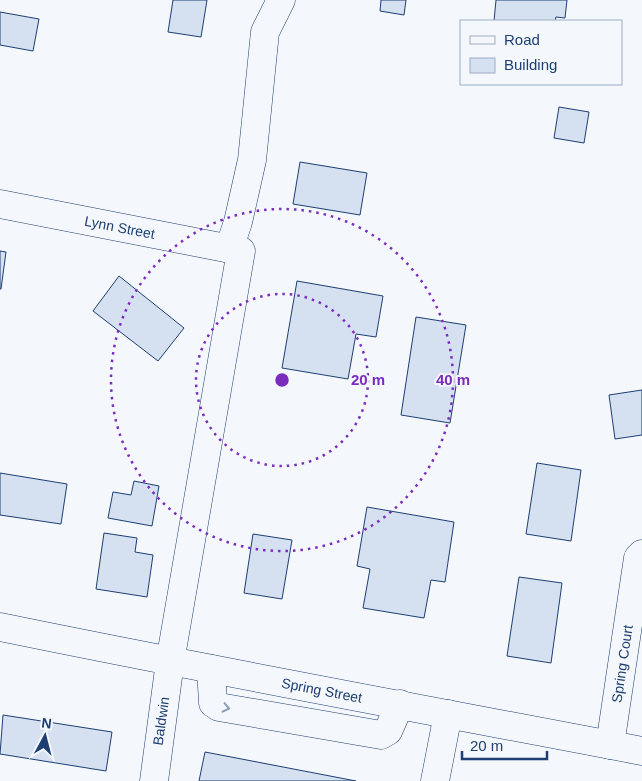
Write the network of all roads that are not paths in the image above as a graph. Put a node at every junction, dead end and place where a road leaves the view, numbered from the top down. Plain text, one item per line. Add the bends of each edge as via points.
1 (281, 0) edge
2 (0, 204) edge
3 (235, 250) junction
4 (642, 554) edge
5 (0, 627) edge
6 (170, 662) junction
7 (211, 669) junction
8 (400, 704) junction
9 (448, 714) junction
10 (610, 745) junction
11 (642, 751) edge
12 (154, 781) edge
13 (435, 781) edge

1 - 3 street, Baldwin via 265,32 252,160
2 - 3 street, Lynn Street
3 - 6 street, Baldwin
4 - 10 street, Spring Court via 638,558
5 - 6 street, Spring Street
6 - 7 street, Spring Street
6 - 12 street, Baldwin
7 - 8 street, Spring Street
7 -> 8 street via 213,704 219,708 381,735 388,731
8 - 9 street, Spring Street
9 - 10 street, Spring Street
9 - 13 street
10 - 11 street, Spring Street

